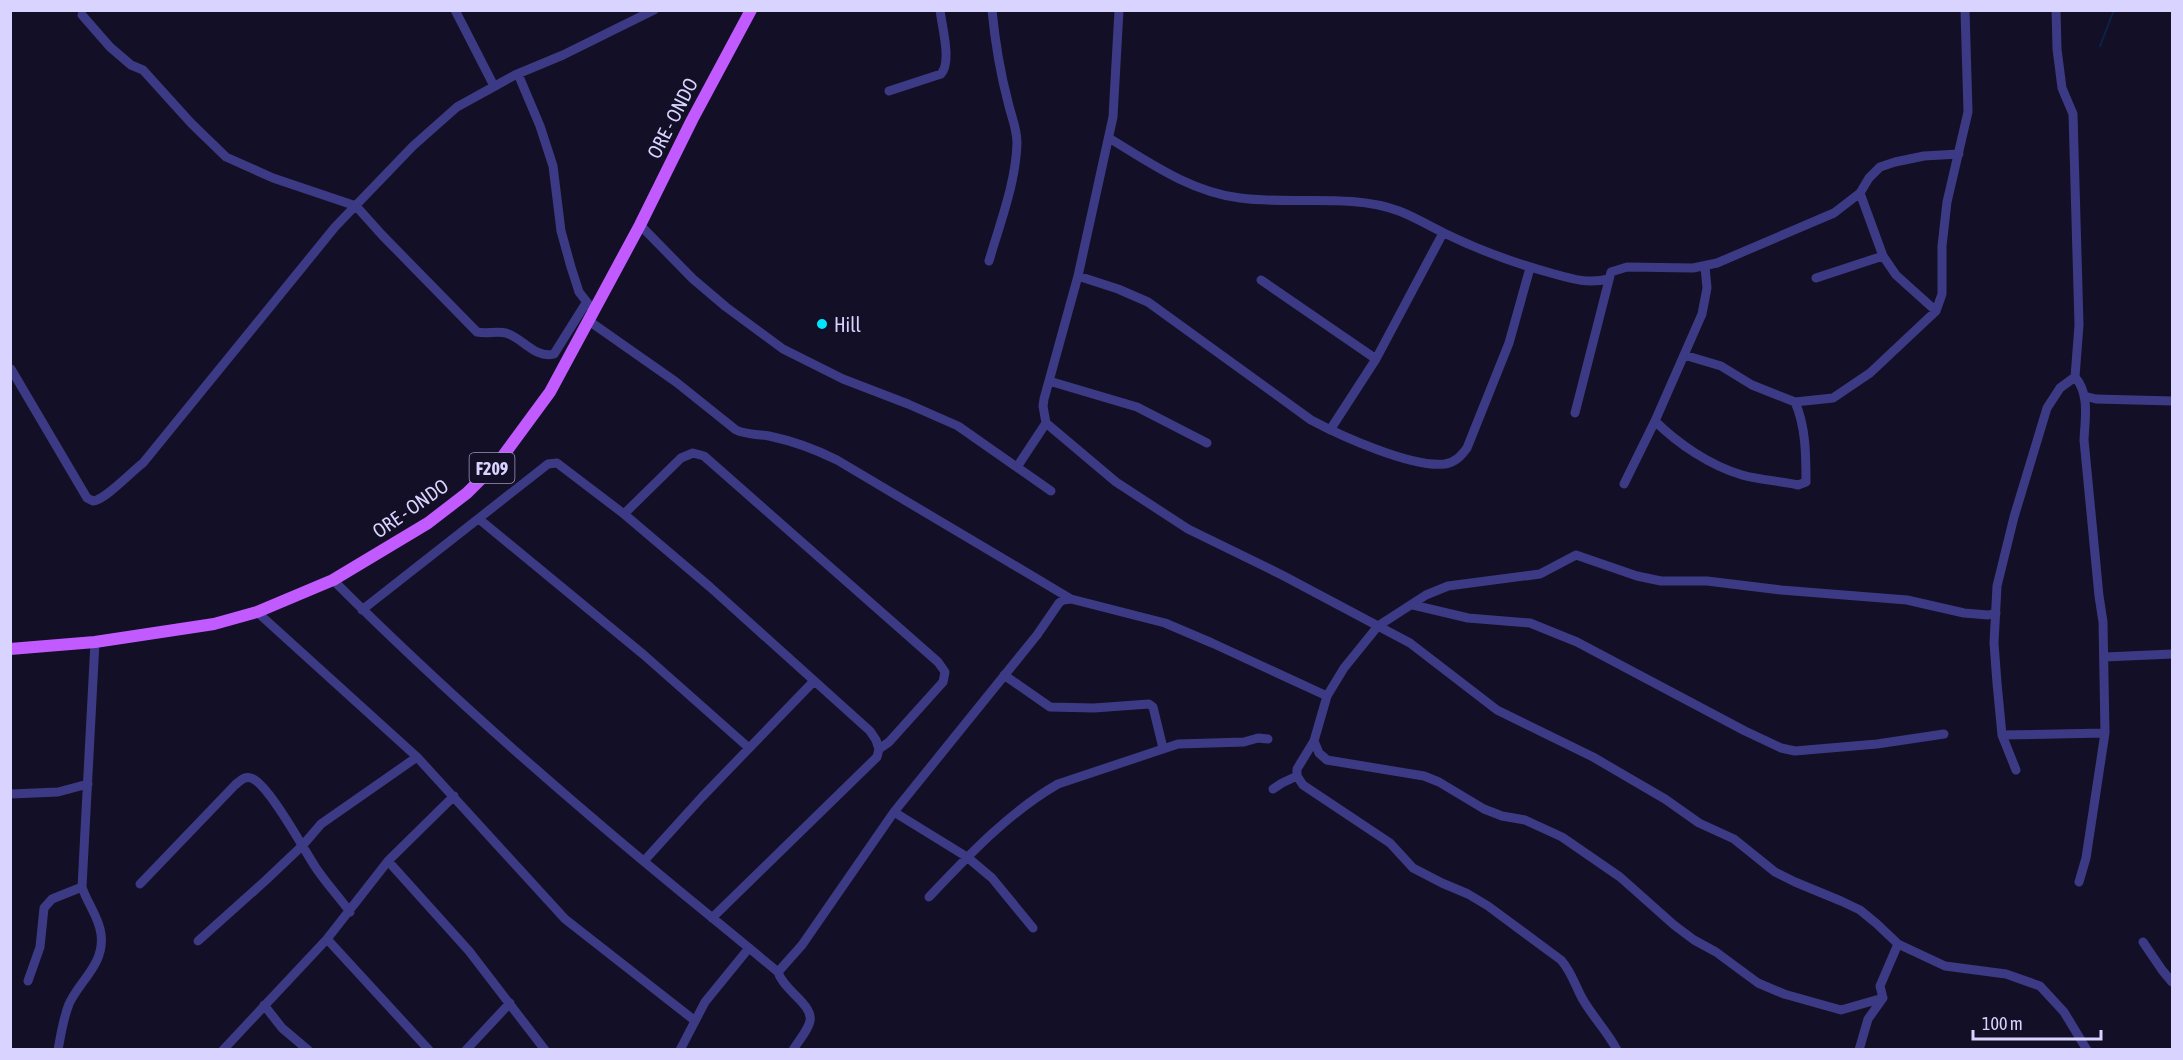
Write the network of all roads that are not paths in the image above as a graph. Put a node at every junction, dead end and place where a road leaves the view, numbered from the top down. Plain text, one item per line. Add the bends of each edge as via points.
1 (455, 10) edge
2 (654, 10) edge
3 (751, 10) edge
4 (940, 10) edge
5 (992, 10) edge
6 (1119, 10) edge
7 (1965, 10) edge
8 (2055, 10) edge
9 (82, 15) dead end
10 (518, 74) junction
11 (494, 86) junction
12 (889, 91) dead end
13 (1109, 138) junction
14 (1959, 154) junction
15 (1860, 193) junction
16 (356, 206) junction
17 (640, 225) junction
18 (1443, 233) junction
19 (1883, 256) junction
20 (989, 261) dead end
21 (1706, 267) junction
22 (1530, 268) junction
23 (1078, 276) junction
24 (1816, 278) dead end
25 (1261, 279) dead end
26 (1609, 279) junction
27 (1936, 311) junction
28 (590, 312) junction
29 (1684, 355) junction
30 (1376, 359) junction
31 (11, 369) edge
32 (2075, 377) junction
33 (1049, 381) junction
34 (2084, 396) junction
35 (2172, 401) edge
36 (1795, 402) junction
37 (1575, 413) dead end
38 (1655, 421) junction
39 (1046, 423) junction
40 (1330, 430) junction
41 (1207, 443) dead end
42 (1017, 468) junction
43 (1624, 484) dead end
44 (1051, 491) dead end
45 (624, 514) junction
46 (479, 519) junction
47 (333, 580) junction
48 (1071, 599) junction
49 (1413, 605) junction
50 (362, 610) junction
51 (257, 612) junction
52 (1996, 613) junction
53 (1378, 626) junction
54 (94, 642) junction
55 (10, 649) edge
56 (2172, 654) edge
57 (2105, 657) junction
58 (1004, 675) junction
59 (813, 682) junction
60 (1327, 696) junction
61 (2104, 733) junction
62 (1944, 734) dead end
63 (2002, 735) junction
64 (1268, 739) dead end
65 (1314, 741) junction
66 (748, 748) junction
67 (1163, 748) junction
68 (879, 749) junction
69 (417, 756) junction
70 (2016, 770) dead end
71 (1297, 776) junction
72 (88, 784) junction
73 (1273, 789) dead end
74 (11, 794) edge
75 (454, 796) junction
76 (894, 812) junction
77 (303, 845) junction
78 (967, 857) junction
79 (388, 861) junction
80 (644, 861) junction
81 (2079, 882) dead end
82 (140, 884) dead end
83 (82, 887) junction
84 (929, 897) dead end
85 (350, 912) junction
86 (712, 918) junction
87 (1033, 928) dead end
88 (327, 939) junction
89 (198, 941) dead end
90 (2143, 942) dead end
91 (1898, 944) junction
92 (749, 948) junction
93 (778, 972) junction
94 (28, 981) dead end
95 (2172, 982) edge
96 (1883, 998) junction
97 (510, 1003) junction
98 (264, 1005) junction
99 (694, 1020) junction
100 (58, 1050) edge
101 (223, 1050) edge
102 (308, 1050) edge
103 (429, 1050) edge
104 (466, 1050) edge
105 (545, 1050) edge
106 (680, 1050) edge
107 (793, 1050) edge
108 (1617, 1050) edge
109 (1859, 1050) edge
110 (2087, 1050) edge

1 - 11 street
2 - 10 street
3 - 17 main road, ORE - ONDO / F209
4 - 12 street via 945,69 941,74
5 - 20 street via 1017,143
6 - 13 street
7 - 14 street via 1968,111
8 - 32 street via 2062,88 2071,109 2079,324
9 - 16 street via 110,47 143,70 226,157 273,178
10 - 11 street
10 - 28 street via 553,166 561,231 579,292
11 - 16 street via 457,107
13 - 18 street via 1163,170 1215,193 1376,206 1397,210
13 - 23 street
14 - 15 street via 1923,156 1881,167
14 - 27 street via 1947,202 1942,294
15 - 19 street
15 - 21 street via 1834,213
16 - 28 street via 477,332 506,333 546,356 554,354
16 - 31 street via 143,463 97,501 87,498 78,485
17 - 28 main road, ORE - ONDO / F209
17 - 42 street via 693,279 783,349 843,379 958,426
18 - 22 street
18 - 30 street
19 - 24 street
19 - 27 street via 1896,275
21 - 26 street via 1627,267 1611,272
21 - 29 street via 1706,300
22 - 26 street via 1584,282
22 - 40 street via 1509,343 1460,458 1445,464 1417,461
23 - 33 street
23 - 40 street via 1148,302
25 - 30 street
26 - 37 street
27 - 36 street via 1870,374 1852,386 1833,398
28 - 47 main road, ORE - ONDO / F209 via 550,392 500,460 467,493 428,523
28 - 48 street via 736,430 818,450
29 - 36 street via 1721,366 1752,385
29 - 38 street
30 - 40 street
32 - 34 street
32 - 52 street via 2060,388 2047,408 2004,556
33 - 39 street via 1043,406
33 - 41 street via 1137,407
34 - 35 street
34 - 57 street via 2084,440
36 - 38 street via 1802,416 1806,470 1806,482 1798,485 1725,468 1676,439
38 - 43 street
39 - 42 street
39 - 53 street via 1116,482 1188,529
42 - 44 street
45 - 46 street via 557,463 548,464
45 - 59 street
45 - 68 street via 681,458 693,453 704,456 938,662 945,672 943,682
46 - 50 street
46 - 66 street via 644,655
47 - 50 street
47 - 51 main road, ORE - ONDO / F209
48 - 58 street via 1060,601
48 - 60 street via 1165,623
49 - 52 street via 1448,586 1539,574 1576,555 1660,581 1707,581 1925,603 1964,613
49 - 53 street
49 - 62 street via 1468,618 1530,623 1577,642 1781,748 1795,751 1866,745
50 - 80 street via 522,757
51 - 54 main road, ORE - ONDO / F209 via 214,624
51 - 69 street
52 - 63 street via 1994,643
53 - 60 street
53 - 91 street via 1410,644 1497,710 1593,757 1699,823 1734,839 1775,872 1860,910
54 - 55 main road, ORE - ONDO / F209
54 - 72 street
56 - 57 street
57 - 61 street
58 - 67 street via 1050,707 1149,704
58 - 76 street
59 - 66 street
59 - 68 street via 870,731
60 - 65 street
61 - 63 street
61 - 81 street
63 - 70 street
64 - 67 street via 1191,742
65 - 71 street via 1297,769
65 - 96 street via 1327,760 1424,776 1484,809 1525,820 1562,837 1620,877 1694,940 1758,983 1841,1010
66 - 80 street
67 - 78 street via 1058,784
68 - 86 street via 877,757 852,784
69 - 75 street
69 - 77 street via 321,824
71 - 73 street
71 - 108 street via 1321,798 1390,843 1413,868 1488,906 1561,960
72 - 74 street via 58,792
72 - 83 street
75 - 79 street
75 - 99 street via 565,919
76 - 78 street
76 - 93 street via 802,945
77 - 82 street via 270,794 254,779 243,778
77 - 85 street
77 - 89 street
78 - 84 street
78 - 87 street via 992,878
79 - 85 street
79 - 97 street
80 - 86 street
83 - 94 street via 52,899 44,908 40,947
83 - 100 street via 98,920 101,951 95,968 70,1003
85 - 88 street
86 - 92 street
88 - 98 street
88 - 103 street
90 - 95 street
91 - 96 street via 1880,986
91 - 110 street via 1945,966 2006,974 2040,986 2064,1012
92 - 93 street
92 - 99 street
93 - 107 street via 781,982 810,1014 808,1027
96 - 109 street via 1868,1019
97 - 104 street
97 - 105 street
98 - 101 street
98 - 102 street via 282,1028
99 - 106 street

